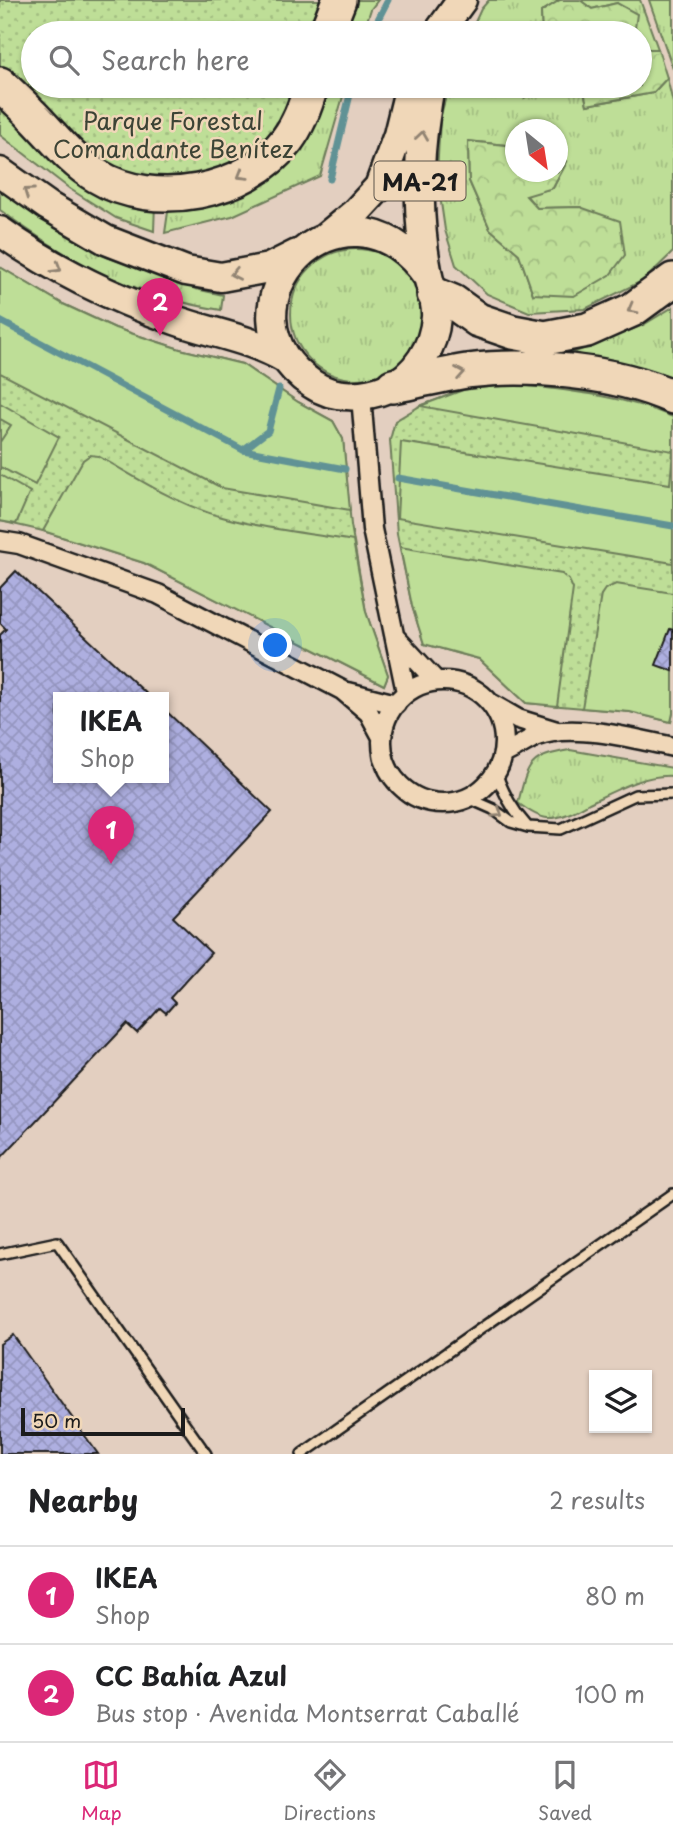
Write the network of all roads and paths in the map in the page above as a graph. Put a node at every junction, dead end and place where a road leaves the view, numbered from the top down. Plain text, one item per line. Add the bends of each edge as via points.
1 (339, 0) edge
2 (463, 0) edge
3 (331, 21) edge
4 (447, 21) edge
5 (455, 21) edge
6 (0, 84) edge
7 (308, 98) edge
8 (407, 98) edge
9 (429, 98) edge
10 (0, 172) edge
11 (0, 230) edge
12 (326, 237) junction
13 (300, 253) junction
14 (673, 280) edge
15 (431, 286) junction
16 (286, 359) junction
17 (393, 386) junction
18 (362, 396) junction
19 (673, 397) edge
20 (0, 541) edge
21 (396, 638) junction
22 (436, 681) junction
23 (342, 690) junction
24 (401, 698) junction
25 (491, 703) junction
26 (556, 731) junction
27 (382, 737) junction
28 (673, 747) edge
29 (503, 754) junction
30 (496, 772) junction
31 (673, 794) edge
32 (468, 798) junction
33 (528, 827) junction
34 (673, 1194) edge
35 (0, 1255) edge
36 (206, 1454) edge
37 (302, 1454) edge

1 - 3 highway
2 - 4 main road
2 - 5 main road
7 -> 6 highway via 287,140 262,163 233,181 198,192 166,195 99,178 68,156
8 - 12 main road, MA-21 via 379,187
15 -> 9 main road, MA-21 via 420,154
13 -> 10 main road via 269,268 221,277 186,271 106,240
11 -> 16 main road via 82,282 178,322 261,345
12 - 13 main road
12 - 15 main road via 350,232 396,243 415,258
13 - 16 main road via 282,276 273,303 277,342
14 -> 15 highway via 632,310 587,330 545,338 478,320
15 - 17 main road via 437,316 433,337 411,374
16 - 18 main road via 318,388
17 - 18 main road
17 -> 19 highway via 468,371 547,368 606,377
18 - 21 street via 372,529
20 - 23 street via 158,594
21 - 22 street
21 - 24 street
22 - 24 street via 418,684
22 - 25 street via 456,681 474,688
23 - 24 street
23 - 27 street via 369,713
24 - 27 street via 388,716
25 - 26 street via 518,719
25 - 29 street via 505,736
26 - 28 street via 621,735
26 - 29 street
27 - 32 street via 387,768 411,794 430,802
29 - 30 street
30 - 32 street via 485,787
30 - 33 lane via 514,811
31 - 33 lane via 635,795 561,829
32 -> 33 lane
34 - 37 lane
35 - 36 lane via 57,1242

